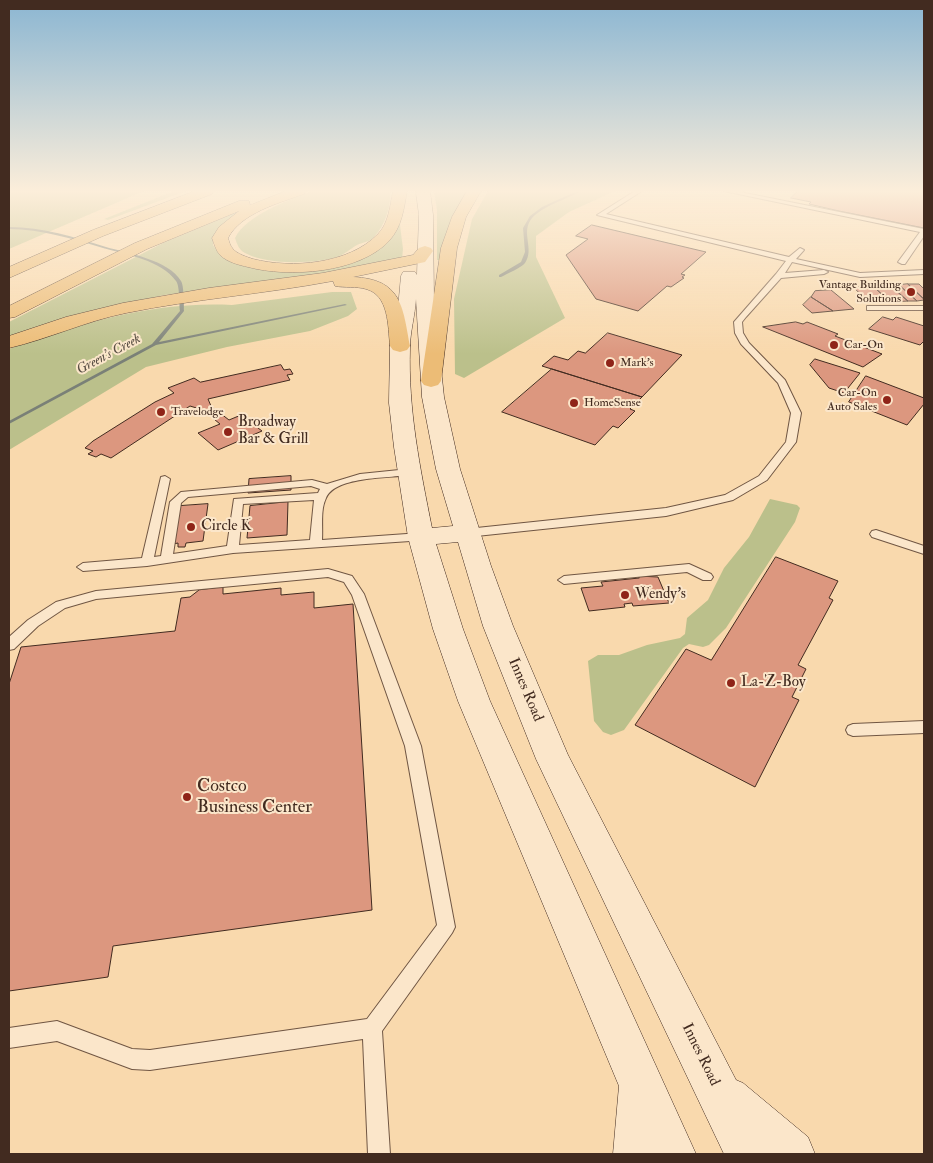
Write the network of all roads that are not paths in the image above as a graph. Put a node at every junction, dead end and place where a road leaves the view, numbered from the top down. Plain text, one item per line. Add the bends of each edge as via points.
1 (39, 245) edge
2 (70, 245) edge
3 (143, 245) edge
4 (223, 245) edge
5 (373, 245) edge
6 (417, 245) edge
7 (450, 245) edge
8 (728, 245) edge
9 (914, 245) edge
10 (800, 250) dead end
11 (415, 252) junction
12 (9, 260) edge
13 (790, 260) junction
14 (902, 262) dead end
15 (848, 272) junction
16 (924, 272) edge
17 (9, 274) edge
18 (779, 276) junction
19 (254, 287) junction
20 (870, 308) dead end
21 (924, 308) edge
22 (9, 313) edge
23 (9, 342) edge
24 (400, 346) junction
25 (432, 381) junction
26 (409, 472) junction
27 (166, 479) dead end
28 (226, 490) junction
29 (324, 492) junction
30 (238, 501) junction
31 (467, 533) junction
32 (876, 534) dead end
33 (421, 537) junction
34 (315, 544) junction
35 (233, 550) junction
36 (924, 550) edge
37 (166, 559) junction
38 (148, 562) junction
39 (83, 567) dead end
40 (707, 578) dead end
41 (564, 580) dead end
42 (9, 645) edge
43 (924, 727) edge
44 (853, 730) dead end
45 (372, 1028) junction
46 (9, 1038) edge
47 (641, 1081) junction
48 (718, 1091) junction
49 (379, 1154) edge
50 (637, 1154) edge
51 (672, 1154) edge
52 (749, 1154) edge
53 (791, 1154) edge

1 - 12 highway
2 - 17 highway
3 - 22 highway
4 - 5 highway via 226,252 249,263 280,267 317,266 350,258
6 - 11 main road, Innes Road
7 - 25 highway
8 - 13 lane
9 - 14 lane
10 - 13 lane
11 - 19 highway via 322,278
11 - 24 main road, Innes Road
11 - 25 main road, Innes Road via 425,304
13 - 15 lane
13 - 18 lane
15 - 16 lane
15 - 18 lane
18 - 31 lane via 738,322 745,344 782,382 796,413 791,442 763,478 729,498 666,512
19 - 23 highway via 154,302 90,316
19 - 24 highway via 346,282 375,287 386,292 391,299
20 - 21 lane
24 - 26 main road, Innes Road via 400,403
25 - 31 main road, Innes Road via 448,469
26 - 29 lane via 348,479
26 - 33 main road, Innes Road
27 - 38 lane
28 - 29 lane via 312,483
28 - 30 lane
28 - 37 lane via 179,497
29 - 30 lane
29 - 34 lane
30 - 35 lane
31 - 33 main road
31 - 48 main road, Innes Road via 498,626 553,758
32 - 36 lane
33 - 34 lane
33 - 47 main road, Innes Road via 448,629 474,701
34 - 35 lane
35 - 37 lane
37 - 38 lane
38 - 39 lane
40 - 41 lane via 689,568
42 - 45 lane via 33,623 61,605 96,595 328,573 348,579 358,594 413,746 446,927
43 - 44 lane
45 - 46 lane via 150,1060 132,1059 56,1031
45 - 49 lane
47 - 50 main road
47 - 51 main road, Innes Road
48 - 52 main road, Innes Road
48 - 53 main road

